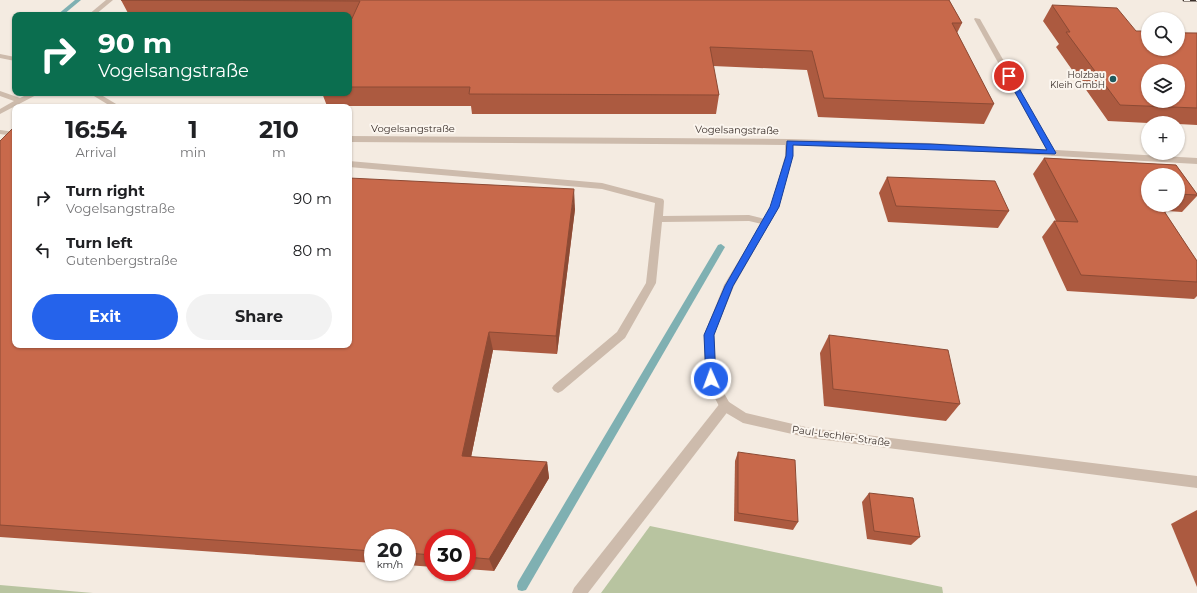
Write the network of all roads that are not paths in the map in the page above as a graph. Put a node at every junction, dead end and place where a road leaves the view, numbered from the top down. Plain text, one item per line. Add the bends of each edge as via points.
1 (110, 0) edge
2 (94, 12) edge
3 (977, 19) dead end
4 (0, 56) edge
5 (12, 58) edge
6 (0, 93) edge
7 (30, 96) edge
8 (98, 96) edge
9 (20, 101) junction
10 (15, 104) edge
11 (112, 104) edge
12 (12, 105) edge
13 (0, 112) edge
14 (0, 132) edge
15 (12, 134) edge
16 (352, 139) edge
17 (789, 142) junction
18 (1052, 153) junction
19 (1197, 161) edge
20 (352, 164) edge
21 (658, 219) junction
22 (766, 222) junction
23 (558, 388) dead end
24 (725, 406) junction
25 (1197, 482) edge
26 (579, 593) edge

1 - 2 street
3 - 18 street
4 - 5 street
6 - 9 street
7 - 9 street
8 - 11 street
9 - 10 street
12 - 13 street
14 - 15 street
16 - 17 street, Vogelsangstraße
17 - 18 street, Vogelsangstraße
17 - 22 street, Paul-Lechler-Straße via 790,156 774,207
18 - 19 street, Vogelsangstraße
20 - 21 street via 602,186 660,201
21 - 22 street via 749,218
21 - 23 street via 651,283 621,335
22 - 24 street, Paul-Lechler-Straße via 729,286 709,335 711,379
24 - 25 street, Paul-Lechler-Straße via 743,418 810,433
24 - 26 street

